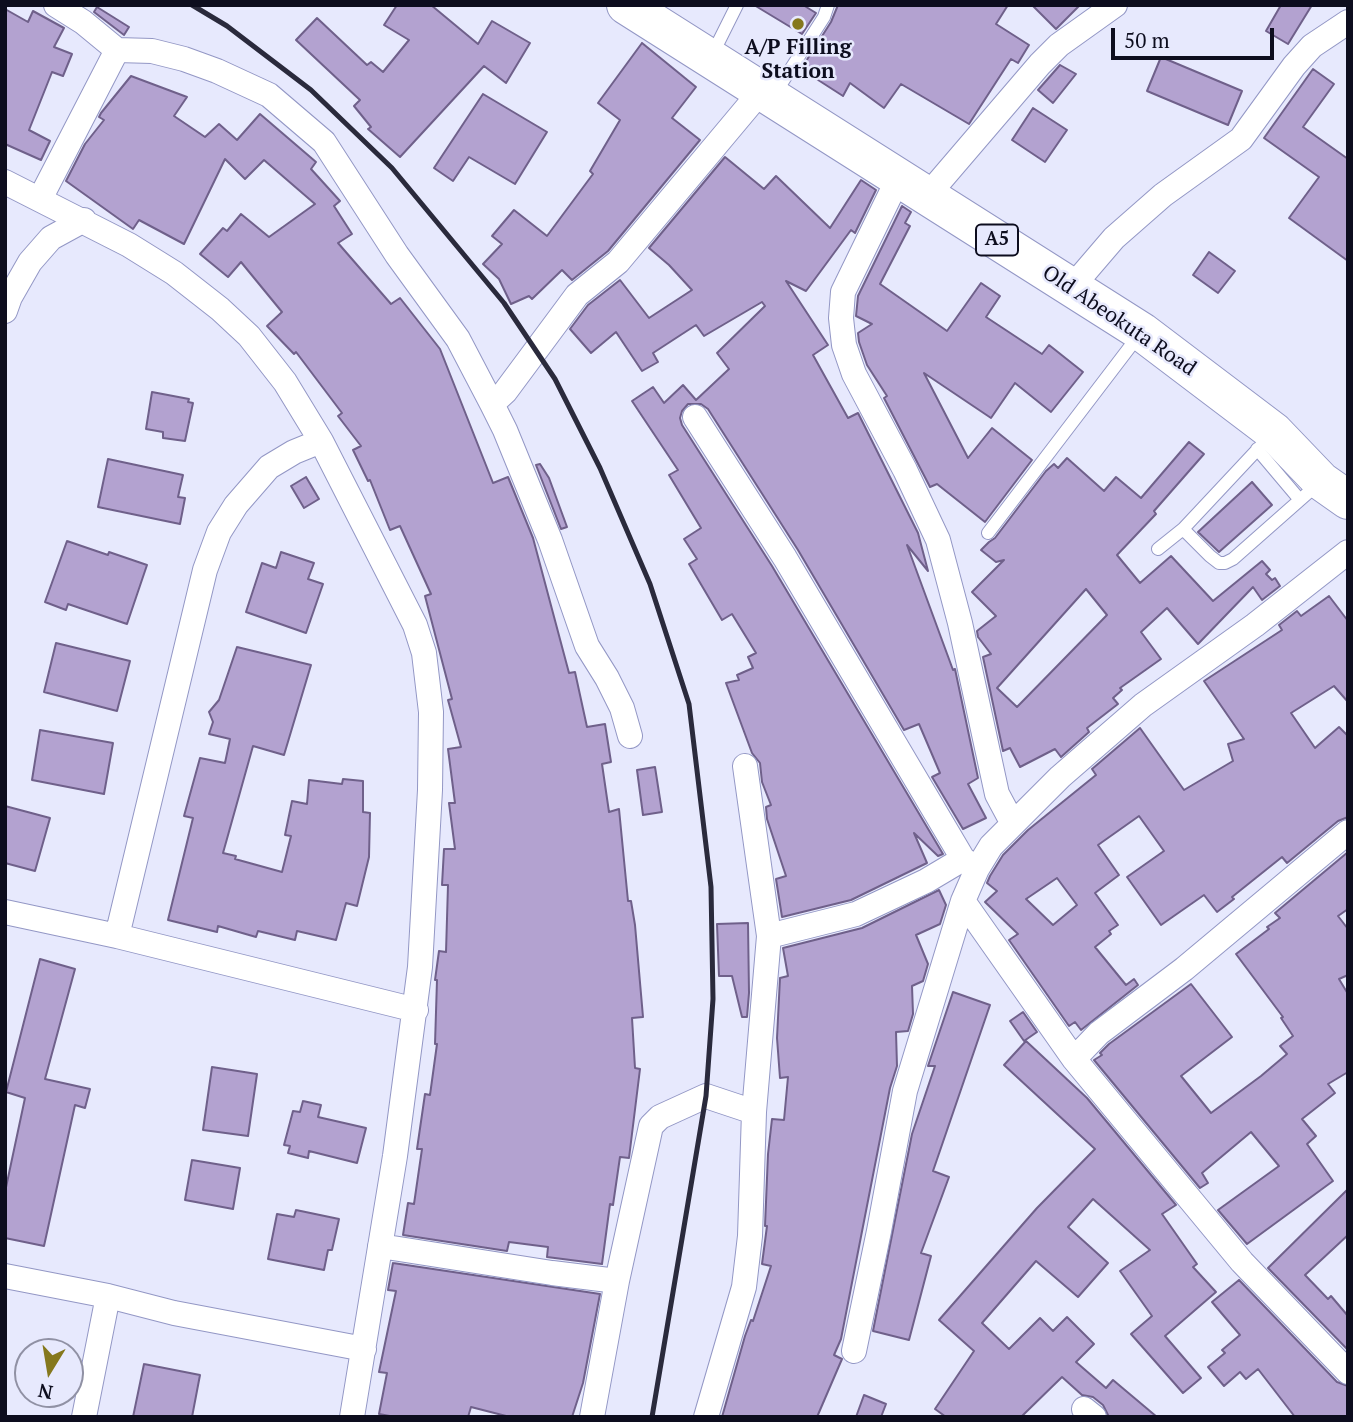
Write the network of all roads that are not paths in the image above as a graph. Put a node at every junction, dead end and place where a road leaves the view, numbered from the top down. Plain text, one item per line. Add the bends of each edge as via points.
1 (56, 5) edge
2 (626, 5) edge
3 (737, 5) edge
4 (828, 5) edge
5 (1115, 5) edge
6 (1348, 22) edge
7 (117, 50) junction
8 (710, 59) junction
9 (767, 94) junction
10 (5, 183) edge
11 (913, 187) junction
12 (40, 199) junction
13 (84, 220) junction
14 (1072, 288) junction
15 (5, 311) edge
16 (1142, 332) junction
17 (492, 404) junction
18 (695, 417) dead end
19 (321, 441) junction
20 (1266, 441) junction
21 (1323, 494) edge
22 (1182, 529) junction
23 (988, 533) dead end
24 (1158, 549) dead end
25 (1348, 552) edge
26 (630, 736) dead end
27 (745, 766) dead end
28 (1012, 822) junction
29 (1348, 831) edge
30 (970, 864) junction
31 (963, 901) junction
32 (5, 912) edge
33 (117, 936) junction
34 (769, 936) junction
35 (416, 1010) junction
36 (1074, 1059) junction
37 (754, 1112) junction
38 (380, 1246) junction
39 (5, 1276) edge
40 (617, 1281) junction
41 (108, 1296) junction
42 (364, 1349) junction
43 (854, 1352) dead end
44 (1346, 1367) edge
45 (84, 1417) edge
46 (352, 1417) edge
47 (592, 1417) edge
48 (706, 1417) edge

1 - 7 street
2 - 8 highway, Old Abeokuta Road / A5
3 - 8 lane
4 - 9 lane
5 - 11 street via 1059,46
6 - 14 street via 1294,66 1241,139 1163,195 1114,238
7 - 12 street
7 - 17 street via 152,51 217,71 269,95 324,142 458,339
8 - 9 highway, Old Abeokuta Road / A5
9 - 11 highway, Old Abeokuta Road / A5
9 - 17 street via 618,262 577,295
10 - 12 street
11 - 14 highway, Old Abeokuta Road / A5
11 - 28 street via 843,292 844,345 938,540 997,794
12 - 13 street
13 - 15 street via 51,238 30,262
13 - 19 street via 174,273 249,336 285,382
14 - 16 highway, Old Abeokuta Road / A5
16 - 20 highway, Old Abeokuta Road / A5
16 - 23 lane
17 - 26 street via 550,540 587,646 622,708
18 - 30 street
19 - 33 street via 269,467 219,532 205,570
19 - 35 street via 415,625 426,664 430,790
20 - 21 highway, Old Abeokuta Road / A5
20 - 22 lane
21 - 22 lane via 1225,564
22 - 24 lane
25 - 28 street via 1143,705
27 - 34 street
28 - 30 street
29 - 36 street via 1184,970 1099,1033
30 - 31 street
30 - 34 street via 856,914
31 - 36 street
31 - 43 street via 905,1091
32 - 33 street
33 - 35 street
34 - 37 street
35 - 38 street
36 - 44 street via 1242,1262
37 - 40 street via 706,1097 660,1117 651,1126
37 - 48 street via 744,1287
38 - 40 street
38 - 42 street
39 - 41 street
40 - 47 street
41 - 42 street
41 - 45 street
42 - 46 street

